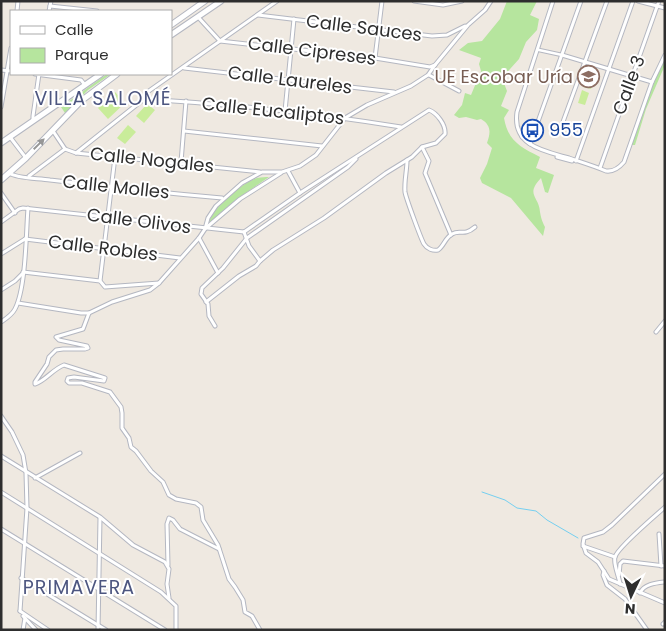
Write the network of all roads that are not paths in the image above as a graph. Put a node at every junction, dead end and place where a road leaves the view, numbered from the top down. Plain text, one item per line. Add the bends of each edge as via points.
1 (51, 1) edge
2 (205, 1) edge
3 (220, 1) edge
4 (277, 1) edge
5 (382, 1) edge
6 (414, 1) edge
7 (462, 1) edge
8 (491, 1) edge
9 (553, 1) edge
10 (581, 1) edge
11 (606, 1) edge
12 (633, 1) edge
13 (638, 1) edge
14 (659, 1) edge
15 (50, 6) junction
16 (657, 6) junction
17 (665, 8) edge
18 (49, 10) edge
19 (87, 10) edge
20 (258, 15) junction
21 (198, 17) junction
22 (294, 19) junction
23 (172, 23) edge
24 (468, 25) junction
25 (379, 29) junction
26 (172, 34) edge
27 (220, 41) junction
28 (291, 49) junction
29 (539, 50) junction
30 (562, 55) junction
31 (665, 55) edge
32 (375, 58) junction
33 (583, 62) junction
34 (435, 64) junction
35 (183, 68) junction
36 (608, 69) junction
37 (1, 70) edge
38 (10, 71) edge
39 (39, 75) edge
40 (46, 75) edge
41 (100, 75) edge
42 (116, 75) edge
43 (428, 75) junction
44 (633, 76) junction
45 (288, 80) junction
46 (652, 82) junction
47 (85, 85) junction
48 (459, 91) dead end
49 (396, 92) junction
50 (144, 99) junction
51 (186, 102) junction
52 (1, 107) edge
53 (285, 112) junction
54 (345, 118) junction
55 (34, 121) junction
56 (401, 127) junction
57 (560, 130) dead end
58 (52, 131) junction
59 (184, 131) junction
60 (522, 136) junction
61 (10, 137) junction
62 (533, 137) junction
63 (1, 143) edge
64 (530, 144) junction
65 (322, 146) junction
66 (422, 147) junction
67 (65, 149) junction
68 (76, 153) junction
69 (115, 157) junction
70 (358, 157) junction
71 (26, 158) junction
72 (406, 160) junction
73 (575, 161) junction
74 (181, 162) junction
75 (600, 168) junction
76 (288, 171) junction
77 (262, 172) junction
78 (282, 172) junction
79 (9, 173) junction
80 (29, 177) junction
81 (1, 180) edge
82 (110, 187) junction
83 (1, 193) edge
84 (300, 193) junction
85 (223, 198) junction
86 (28, 208) junction
87 (15, 213) junction
88 (107, 216) junction
89 (1, 222) edge
90 (475, 227) dead end
91 (205, 228) junction
92 (244, 232) junction
93 (451, 235) junction
94 (199, 238) junction
95 (247, 238) junction
96 (25, 239) junction
97 (103, 248) junction
98 (1, 254) edge
99 (180, 258) junction
100 (260, 261) junction
101 (23, 272) junction
102 (218, 273) junction
103 (100, 281) junction
104 (159, 283) junction
105 (1, 290) edge
106 (18, 302) junction
107 (206, 302) junction
108 (89, 312) junction
109 (665, 321) edge
110 (1, 322) edge
111 (215, 326) dead end
112 (656, 332) dead end
113 (1, 416) edge
114 (80, 453) dead end
115 (1, 456) edge
116 (26, 473) junction
117 (665, 474) edge
118 (35, 478) junction
119 (1, 492) edge
120 (665, 507) edge
121 (27, 508) junction
122 (100, 517) junction
123 (1, 529) edge
124 (659, 534) dead end
125 (24, 542) junction
126 (583, 546) junction
127 (219, 550) junction
128 (100, 552) junction
129 (615, 556) junction
130 (168, 565) junction
131 (663, 566) edge
132 (604, 571) junction
133 (618, 575) junction
134 (21, 578) junction
135 (665, 582) edge
136 (621, 584) junction
137 (100, 589) junction
138 (640, 593) junction
139 (169, 598) junction
140 (665, 603) edge
141 (20, 611) junction
142 (25, 618) junction
143 (98, 628) edge
144 (23, 630) edge
145 (36, 630) edge
146 (48, 630) edge
147 (106, 630) edge
148 (165, 630) edge
149 (176, 630) edge
150 (260, 630) edge
151 (647, 630) edge

1 - 15 street
2 - 23 main road
3 - 21 main road
4 - 20 street
5 - 25 street
6 - 7 street via 443,5
8 - 24 street
9 - 29 street
10 - 30 street
11 - 33 street
12 - 36 street
13 - 16 street
14 - 16 street, Calle 3
15 - 18 street
15 - 19 street
16 - 17 street
16 - 44 street, Calle 3
20 - 22 street, Calle Sauces
20 - 27 street
21 - 26 main road
21 - 27 street
22 - 25 street, Calle Sauces
22 - 28 street
24 - 25 street, Calle Sauces via 447,35 432,36
24 - 34 street
25 - 32 street
27 - 28 street, Calle Cipreses
27 - 35 street
28 - 32 street, Calle Cipreses
28 - 45 street
29 - 30 street
29 - 60 street via 517,112 517,126
30 - 33 street
30 - 62 street
31 - 46 street
32 - 34 street, Calle Cipreses
33 - 36 street
33 - 57 street
34 - 43 street
35 - 45 street, Calle Laureles
35 - 50 street via 146,93
36 - 44 street
36 - 73 street
37 - 38 street
38 - 52 street
39 - 55 street
40 - 47 street via 81,80
41 - 47 main road
42 - 58 main road via 84,98
43 - 48 street
43 - 49 street
44 - 46 street
44 - 75 street, Calle 3
45 - 49 street, Calle Laureles
45 - 53 street
46 - 75 street via 624,162 618,169
47 - 55 main road
49 - 54 street
50 - 51 street, Calle Eucaliptos
50 - 68 street
51 - 53 street, Calle Eucaliptos
51 - 59 street
53 - 54 street, Calle Eucaliptos
54 - 56 street, Calle Eucaliptos
54 - 65 street
55 - 61 main road
56 - 66 street via 430,110 444,126 445,134 436,143
56 - 70 street
58 - 67 street, Calle Nogales
71 -> 58 main road
59 - 65 street
59 - 74 street
60 - 62 street
60 - 64 street
61 - 63 main road
61 - 71 street
62 - 64 street
64 - 73 street
65 - 76 street via 310,160
66 - 72 street
66 - 93 street via 429,161 425,173
67 - 68 street, Calle Nogales
67 - 80 street
68 - 69 street, Calle Nogales
69 - 74 street, Calle Nogales
69 - 82 street
70 - 84 street
70 - 95 street
71 - 79 main road
72 - 93 street via 405,194 424,244 438,250
72 - 100 street
73 - 75 street
74 - 77 street, Calle Nogales
76 - 78 street
76 - 84 street
77 - 78 street, Calle Nogales
77 - 85 street
78 - 91 street via 240,199
79 - 80 street, Calle Molles via 14,177
79 - 81 main road
80 - 82 street, Calle Molles
82 - 85 street, Calle Molles
82 - 88 street
83 - 87 street
84 - 92 street
85 - 91 street via 211,213
86 - 87 street
86 - 88 street, Calle Olivos
86 - 96 street
87 - 89 street
88 - 91 street, Calle Olivos
88 - 97 street
90 - 93 street via 467,233
91 - 92 street, Calle Olivos
91 - 94 street
92 - 95 street
94 - 99 street
94 - 102 street
95 - 100 street
95 - 102 street
96 - 97 street, Calle Robles
96 - 98 street
96 - 101 street
97 - 99 street, Calle Robles
97 - 103 street
99 - 104 street
100 - 107 street
101 - 103 street
101 - 105 street
101 - 106 street
102 - 107 street via 201,289
103 - 104 street via 108,287
104 - 108 street via 150,290
106 - 108 street
106 - 110 street via 11,315
107 - 111 street
108 - 127 street via 83,329 56,338 87,346 87,349 56,350 34,384 64,365 104,378 104,381 74,377 66,380 110,392 121,407 122,428 131,447 163,482 169,495 201,507 203,520 215,537
109 - 112 street
113 - 116 street via 23,455
114 - 118 street
115 - 116 street
116 - 118 street
116 - 121 street
117 - 126 street via 612,525 603,532 584,538
118 - 122 street
119 - 121 street
120 - 129 street
121 - 125 street
121 - 128 street
122 - 128 street
122 - 130 street via 133,545
123 - 125 street
124 - 131 street
125 - 134 street
125 - 137 street
126 - 129 street
126 - 132 street
127 - 130 street via 180,529 169,518
127 - 150 street via 229,580 243,600 245,612 252,616
128 - 137 street
128 - 139 street
129 - 133 street
130 - 139 street
131 - 133 street via 622,561
132 - 136 street via 609,579
132 - 151 street via 605,582 625,599
133 - 136 street
134 - 141 street
134 - 143 street
135 - 138 street via 642,588
136 - 138 street
137 - 143 street
137 - 148 street
138 - 140 street
139 - 149 street via 176,606
141 - 142 street
141 - 146 street
142 - 144 street
142 - 145 street
143 - 147 street

